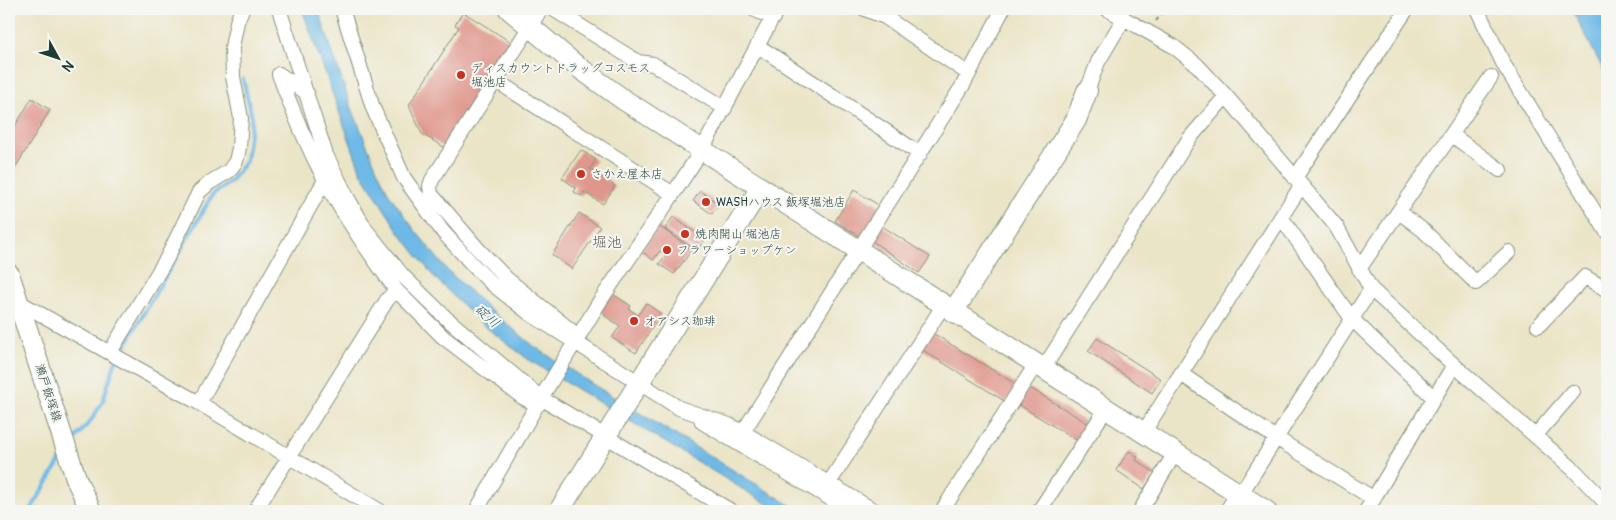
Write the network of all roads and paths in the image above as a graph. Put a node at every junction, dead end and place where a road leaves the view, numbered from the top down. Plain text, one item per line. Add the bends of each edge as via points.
1 (242, 9) edge
2 (279, 9) edge
3 (342, 9) edge
4 (509, 9) edge
5 (542, 9) edge
6 (553, 9) edge
7 (753, 9) edge
8 (865, 9) edge
9 (1003, 9) edge
10 (1107, 9) edge
11 (1165, 9) edge
12 (1477, 9) edge
13 (1407, 10) edge
14 (775, 13) edge
15 (1124, 18) junction
16 (529, 27) junction
17 (1149, 32) junction
18 (758, 46) junction
19 (969, 74) junction
20 (1491, 77) dead end
21 (495, 80) junction
22 (1087, 91) joint
23 (306, 93) junction
24 (1226, 96) junction
25 (725, 108) junction
26 (1452, 135) junction
27 (702, 150) junction
28 (920, 154) junction
29 (1500, 170) dead end
30 (325, 180) junction
31 (1298, 182) junction
32 (760, 188) junction
33 (673, 194) junction
34 (1399, 212) junction
35 (1281, 217) junction
36 (1607, 232) edge
37 (859, 252) junction
38 (1509, 252) dead end
39 (1359, 269) junction
40 (10, 278) edge
41 (1371, 289) junction
42 (396, 290) junction
43 (1607, 290) edge
44 (18, 302) junction
45 (948, 309) junction
46 (1352, 319) junction
47 (1538, 326) dead end
48 (575, 342) junction
49 (115, 355) junction
50 (1454, 365) junction
51 (1040, 366) junction
52 (1181, 374) junction
53 (638, 384) junction
54 (1574, 392) dead end
55 (541, 398) junction
56 (1434, 398) junction
57 (199, 403) junction
58 (679, 408) junction
59 (1106, 409) junction
60 (744, 432) junction
61 (1144, 433) junction
62 (607, 434) junction
63 (1535, 436) junction
64 (1276, 438) junction
65 (1175, 453) junction
66 (289, 457) junction
67 (829, 483) junction
68 (1374, 499) junction
69 (1235, 503) edge
70 (1607, 504) edge
71 (91, 511) edge
72 (255, 511) edge
73 (380, 511) edge
74 (476, 511) edge
75 (559, 511) edge
76 (731, 511) edge
77 (851, 511) edge
78 (875, 511) edge
79 (942, 511) edge
80 (1039, 511) edge
81 (1140, 511) edge
82 (1266, 511) edge
83 (1366, 511) edge

1 - 49 street via 232,47 233,77 241,118 236,160 229,171 198,192
2 - 23 street
3 - 48 street via 372,108 404,178 443,232 491,283 528,313
4 - 16 street
5 - 16 street
6 - 25 street via 638,62 653,64
7 - 14 street
8 - 19 street via 885,17
9 - 19 street
10 - 15 street
11 - 17 path
12 - 36 street via 1504,65
13 - 31 street
14 - 18 street
15 - 17 street
15 - 22 street via 1098,62
16 - 21 street
16 - 27 street via 624,100
17 - 24 street via 1197,65
18 - 25 street
18 - 28 street
19 - 28 street
20 - 26 street
21 - 33 street
21 - 48 street via 432,180 431,194 478,249
22 - 45 street via 1076,120
23 - 30 street via 278,74
23 - 55 street via 326,155 366,230 403,276 445,317
24 - 31 street
24 - 51 street via 1189,139
25 - 27 street
26 - 29 street
26 - 34 street
27 - 32 street
27 - 33 street
28 - 37 street
30 - 42 street via 355,232
30 - 57 street
31 - 35 street
31 - 39 street via 1336,226
32 - 37 street
32 - 53 street
33 - 48 street via 621,268
34 - 38 street via 1424,231 1476,283
34 - 39 street
35 - 46 street
35 - 52 street
37 - 45 street
37 - 60 street
39 - 41 street
40 - 44 street, 瀬戸飯塚線
41 - 46 street
41 - 50 street
42 - 55 street via 443,337 522,397
42 - 66 street
43 - 47 street via 1585,277
44 - 49 street
44 - 71 street, 瀬戸飯塚線 via 77,482
45 - 51 street
45 - 67 street
46 - 56 street
46 - 64 street
48 - 53 street
48 - 55 street
49 - 57 street
50 - 56 street
50 - 63 street
51 - 59 street
51 - 79 street
52 - 61 street
52 - 64 street
53 - 58 street
53 - 62 street
54 - 63 street
55 - 62 street
55 - 74 street
56 - 68 street
57 - 66 street
58 - 60 street
58 - 77 street
59 - 61 street
59 - 80 street
60 - 67 street
61 - 65 street
62 - 75 street
62 - 76 street
63 - 70 street
64 - 68 street
64 - 69 street
65 - 69 street
65 - 81 street
66 - 72 street
66 - 73 street
67 - 78 street
68 - 83 street
69 - 82 street

